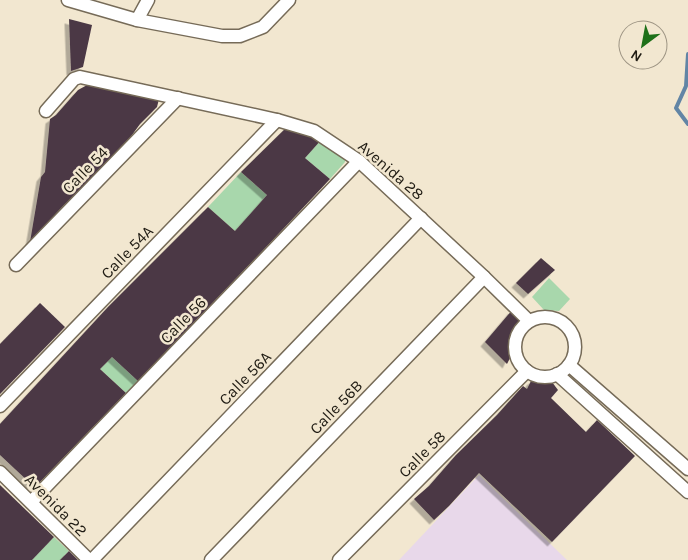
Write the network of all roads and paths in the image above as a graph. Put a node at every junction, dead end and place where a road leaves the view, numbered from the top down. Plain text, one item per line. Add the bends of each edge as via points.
1 (68, 0) edge
2 (148, 0) edge
3 (290, 0) edge
4 (136, 20) junction
5 (178, 98) junction
6 (46, 111) dead end
7 (277, 120) junction
8 (359, 161) junction
9 (421, 218) junction
10 (16, 265) dead end
11 (484, 277) junction
12 (528, 321) junction
13 (568, 365) junction
14 (527, 370) junction
15 (557, 374) junction
16 (612, 402) junction
17 (0, 406) edge
18 (601, 414) junction
19 (688, 469) edge
20 (0, 472) edge
21 (688, 492) edge
22 (31, 502) junction
23 (91, 560) edge
24 (211, 560) edge
25 (339, 560) edge

1 - 4 street
2 - 4 street
3 - 4 street via 262,27 240,36 222,36
5 - 6 street, Avenida 28 via 80,77 74,79
5 - 7 street, Avenida 28
5 - 10 street, Calle 54
7 - 8 street, Avenida 28 via 314,131
7 - 17 street, Calle 54A
8 - 9 street, Avenida 28
8 - 22 street, Calle 56
9 - 11 street, Avenida 28
9 - 23 street, Calle 56A
11 - 12 street, Avenida 28
11 - 24 street, Calle 56B
12 - 13 street via 548,317 567,327 575,346
12 - 14 street via 520,329 515,351
13 - 15 street
13 - 16 street
14 - 15 street via 541,376
14 - 25 street, Calle 58
15 - 18 street
16 - 18 street
16 - 19 street
18 - 21 street
20 - 22 street, Avenida 22
22 - 23 street, Avenida 22

